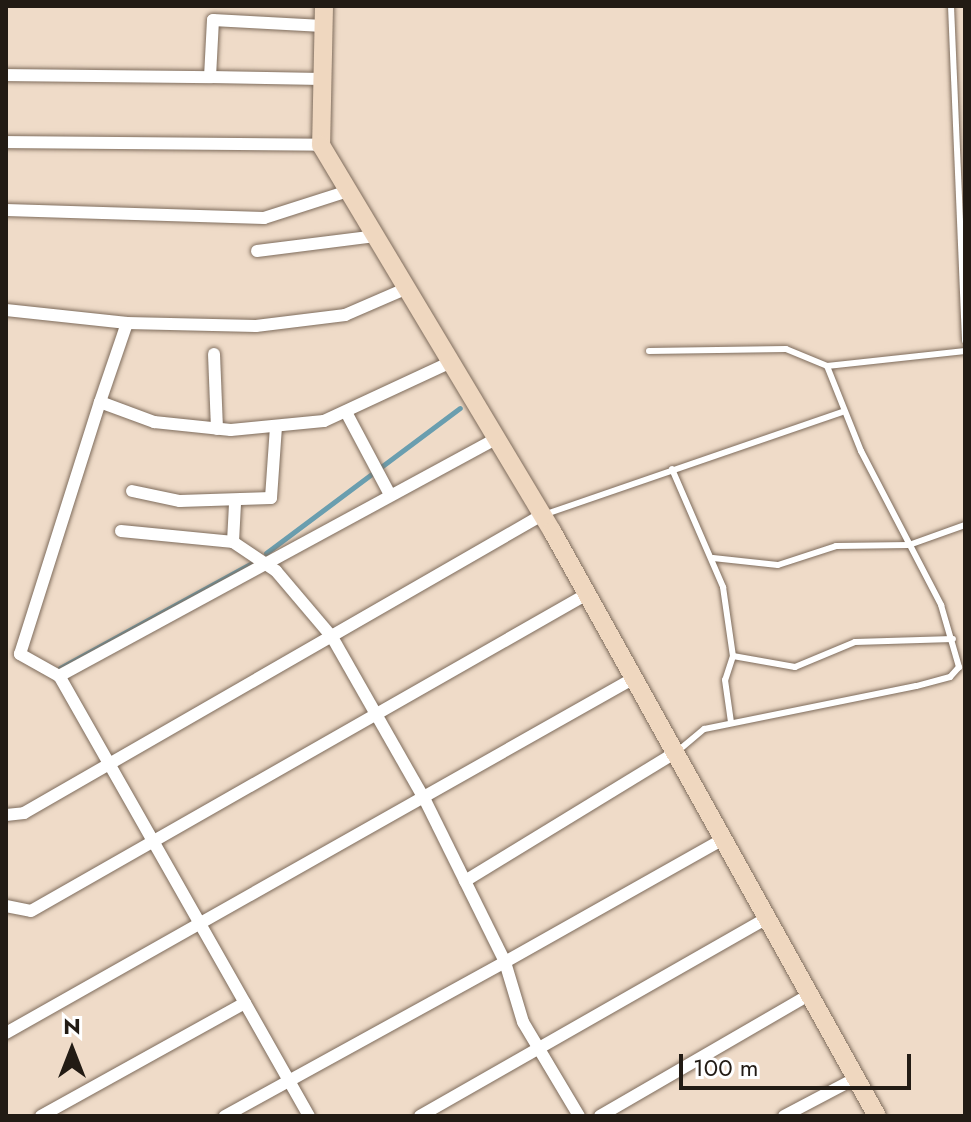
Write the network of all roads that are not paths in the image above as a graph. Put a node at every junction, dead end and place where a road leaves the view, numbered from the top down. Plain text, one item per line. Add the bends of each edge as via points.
1 (213, 6) edge
2 (324, 6) edge
3 (951, 6) edge
4 (213, 20) junction
5 (323, 26) junction
6 (6, 75) edge
7 (210, 77) junction
8 (322, 79) junction
9 (6, 142) edge
10 (321, 145) junction
11 (348, 191) junction
12 (6, 210) edge
13 (375, 236) junction
14 (257, 251) dead end
15 (407, 288) junction
16 (6, 310) edge
17 (127, 323) junction
18 (965, 341) edge
19 (649, 351) dead end
20 (965, 351) edge
21 (214, 354) dead end
22 (451, 362) junction
23 (827, 366) junction
24 (100, 402) junction
25 (346, 412) junction
26 (842, 412) junction
27 (276, 426) junction
28 (217, 429) junction
29 (496, 439) junction
30 (672, 469) junction
31 (132, 491) dead end
32 (389, 493) junction
33 (235, 503) junction
34 (542, 515) junction
35 (965, 525) edge
36 (121, 531) dead end
37 (233, 542) junction
38 (909, 545) junction
39 (712, 558) junction
40 (268, 563) junction
41 (587, 594) junction
42 (332, 637) junction
43 (953, 639) junction
44 (6, 653) edge
45 (20, 654) junction
46 (733, 656) junction
47 (59, 676) junction
48 (634, 678) junction
49 (375, 714) junction
50 (731, 722) junction
51 (675, 753) junction
52 (109, 766) junction
53 (424, 798) junction
54 (6, 815) edge
55 (723, 839) junction
56 (152, 841) junction
57 (465, 881) junction
58 (6, 906) edge
59 (767, 918) junction
60 (199, 925) junction
61 (505, 962) junction
62 (809, 995) junction
63 (245, 1003) junction
64 (6, 1033) edge
65 (538, 1048) junction
66 (856, 1078) junction
67 (288, 1081) junction
68 (41, 1116) edge
69 (225, 1116) edge
70 (309, 1116) edge
71 (420, 1116) edge
72 (579, 1116) edge
73 (600, 1116) edge
74 (784, 1116) edge
75 (877, 1116) edge

1 - 4 street
2 - 5 main road
3 - 18 lane
4 - 5 street
4 - 7 street
5 - 8 main road
6 - 7 street
7 - 8 street
8 - 10 main road
9 - 10 street
10 - 11 main road
11 - 12 street via 264,218
11 - 13 main road
13 - 14 street
13 - 15 main road
15 - 17 street via 345,315 271,324
15 - 22 main road
16 - 17 street
17 - 24 street
19 - 23 lane via 786,349
20 - 23 lane
21 - 28 street
22 - 25 street
22 - 29 main road
23 - 26 lane
24 - 28 street via 154,422
24 - 45 street
25 - 27 street via 324,421
25 - 32 street
26 - 30 lane
26 - 38 lane
27 - 28 street
27 - 33 street via 274,493
29 - 32 street
29 - 34 main road
30 - 34 lane
30 - 39 lane
31 - 33 street
32 - 40 street
33 - 37 street
34 - 41 main road
34 - 42 street
35 - 38 lane
36 - 37 street
37 - 40 street
38 - 39 lane via 836,546 778,565
38 - 43 lane
39 - 46 lane
40 - 42 street
40 - 47 street
41 - 48 main road
41 - 49 street
42 - 49 street
42 - 52 street
43 - 46 lane via 855,642 795,667
43 - 50 lane via 959,667 950,677
44 - 45 street
45 - 47 street
46 - 50 lane via 725,680
47 - 52 street
48 - 51 main road
48 - 53 street
49 - 53 street
49 - 56 street
50 - 51 lane via 704,729
51 - 55 main road
51 - 57 street
52 - 54 street via 24,813
52 - 56 street
53 - 57 street
53 - 60 street
55 - 59 main road
55 - 61 street
56 - 58 street via 31,911
56 - 60 street
57 - 61 street
59 - 62 main road
59 - 65 street
60 - 63 street
60 - 64 street
61 - 65 street
61 - 67 street
62 - 66 main road
62 - 73 street
63 - 67 street
63 - 68 street
65 - 71 street
65 - 72 street
66 - 74 street
66 - 75 main road
67 - 69 street
67 - 70 street

